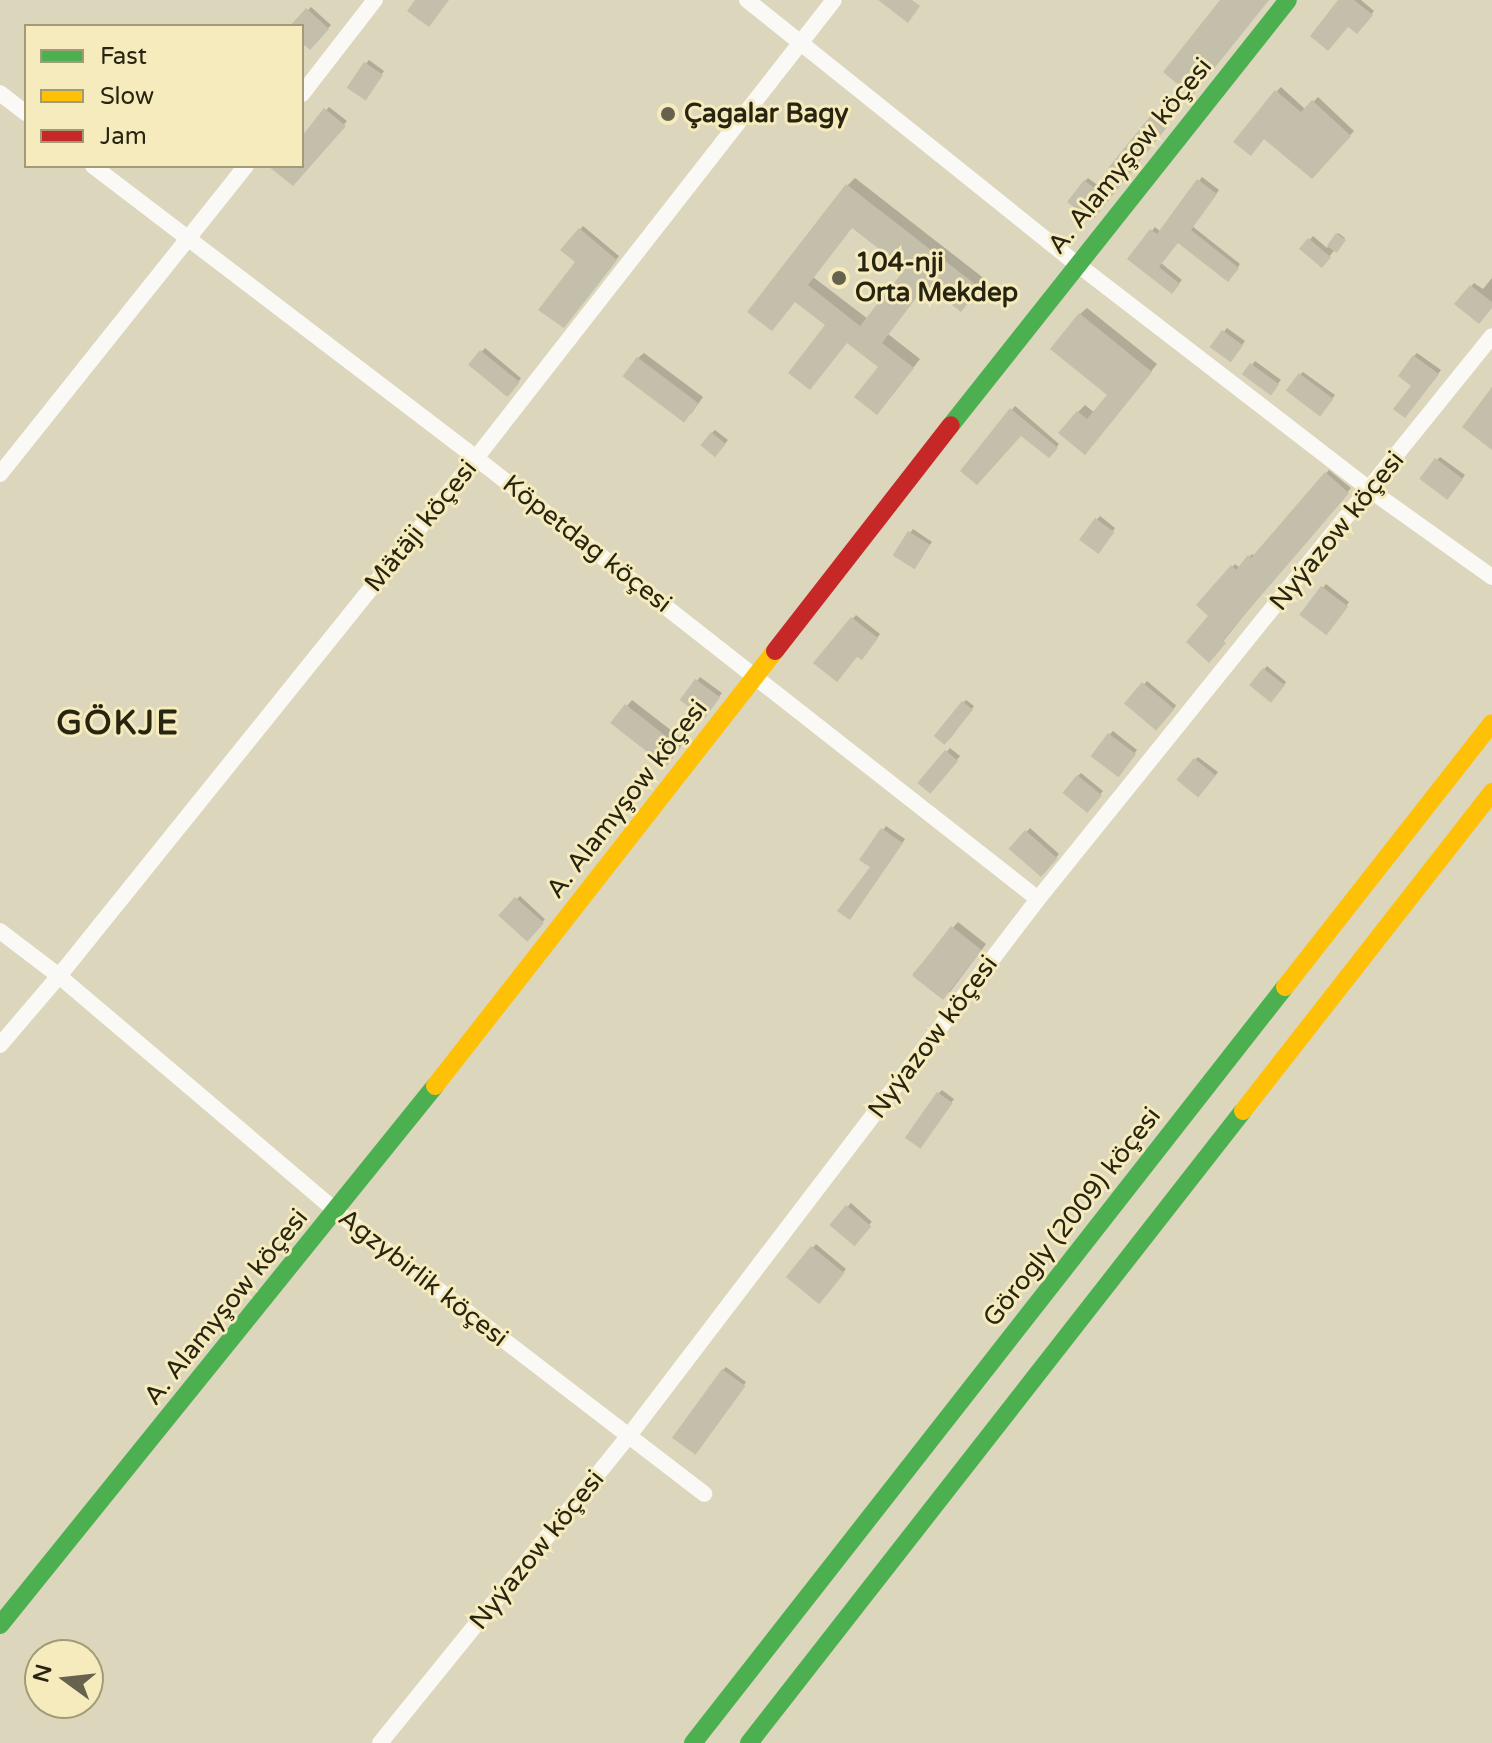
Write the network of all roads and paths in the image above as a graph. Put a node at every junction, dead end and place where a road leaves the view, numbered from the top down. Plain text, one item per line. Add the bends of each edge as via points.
1 (375, 0) edge
2 (747, 0) edge
3 (834, 0) edge
4 (1288, 0) edge
5 (800, 44) junction
6 (304, 91) edge
7 (0, 93) edge
8 (24, 111) edge
9 (96, 168) edge
10 (244, 168) edge
11 (188, 241) junction
12 (1077, 264) junction
13 (1492, 336) edge
14 (476, 458) junction
15 (0, 474) edge
16 (1370, 490) junction
17 (1492, 577) edge
18 (756, 677) junction
19 (1492, 723) edge
20 (1492, 792) edge
21 (1038, 899) junction
22 (0, 931) edge
23 (59, 976) junction
24 (0, 1045) edge
25 (337, 1212) junction
26 (628, 1437) junction
27 (704, 1494) dead end
28 (0, 1625) edge
29 (380, 1743) edge
30 (693, 1743) edge
31 (749, 1743) edge

1 - 6 street
2 - 5 street
3 - 5 street, Mätäji köçesi
4 - 12 main road, A. Alamyşow köçesi
5 - 12 street
5 - 14 street, Mätäji köçesi
7 - 8 street
9 - 11 street, Köpetdag köçesi
10 - 11 street
11 - 14 street, Köpetdag köçesi
11 - 15 street
12 - 16 street
12 - 18 main road, A. Alamyşow köçesi
13 - 16 street, Nyýazow köçesi
14 - 18 street, Köpetdag köçesi
14 - 23 street, Mätäji köçesi
16 - 17 street
16 - 21 street, Nyýazow köçesi
18 - 21 street, Köpetdag köçesi
18 - 25 main road, A. Alamyşow köçesi
19 - 30 main road, Görogly (2009) köçesi
20 - 31 main road
21 - 26 street, Nyýazow köçesi
22 - 23 street, Agzybirlik köçesi
23 - 24 street, Mätäji köçesi
23 - 25 street, Agzybirlik köçesi
25 - 26 street, Agzybirlik köçesi
25 - 28 main road, A. Alamyşow köçesi
26 - 27 street, Agzybirlik köçesi
26 - 29 street, Nyýazow köçesi

